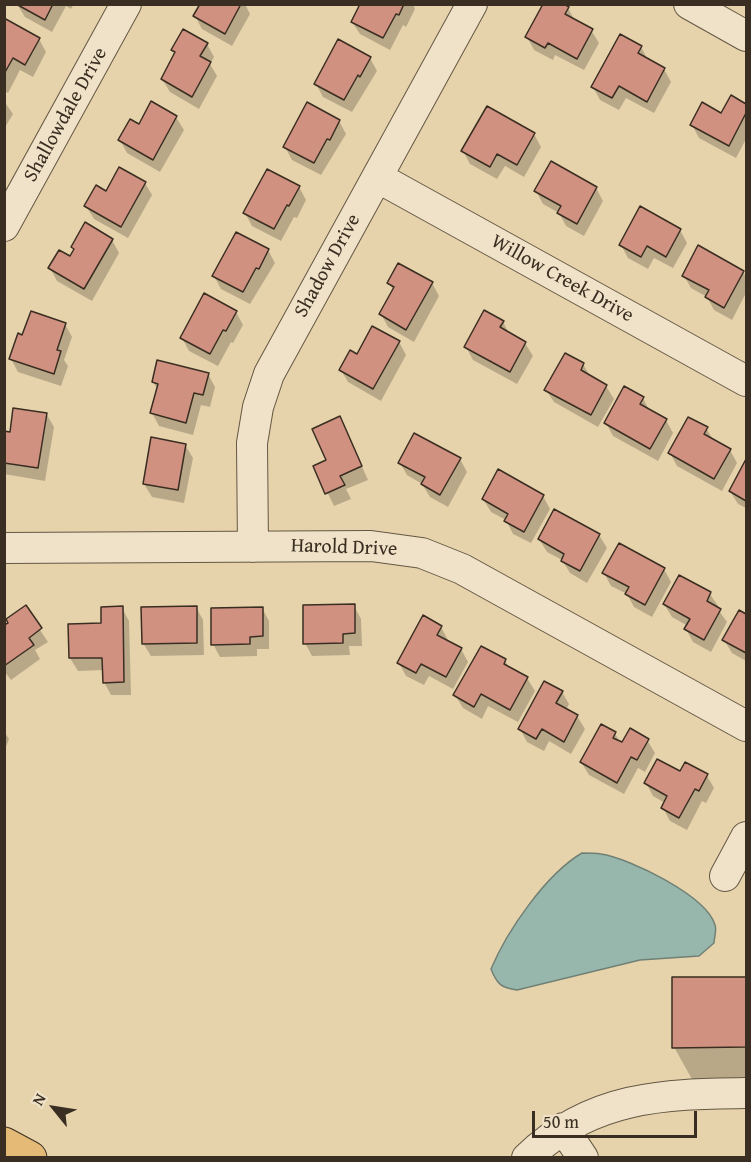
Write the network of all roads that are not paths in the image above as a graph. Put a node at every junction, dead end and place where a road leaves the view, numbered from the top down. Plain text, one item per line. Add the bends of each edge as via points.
1 (126, 4) edge
2 (472, 4) edge
3 (689, 4) edge
4 (747, 36) edge
5 (376, 177) junction
6 (4, 226) edge
7 (747, 381) edge
8 (253, 547) junction
9 (4, 548) edge
10 (747, 726) edge
11 (747, 837) edge
12 (725, 876) dead end
13 (747, 1093) edge
14 (563, 1128) junction
15 (4, 1144) edge
16 (30, 1158) edge
17 (527, 1158) edge
18 (583, 1158) edge

1 - 6 street, Shallowdale Drive
2 - 5 street, Shadow Drive
3 - 4 street
5 - 7 street, Willow Creek Drive
5 - 8 street, Shadow Drive via 263,391 252,443
8 - 9 street, Harold Drive
8 - 10 street, Harold Drive via 387,547 440,559
11 - 12 street
13 - 14 street via 657,1097 594,1113
14 - 17 street
14 - 18 street
15 - 16 main road

